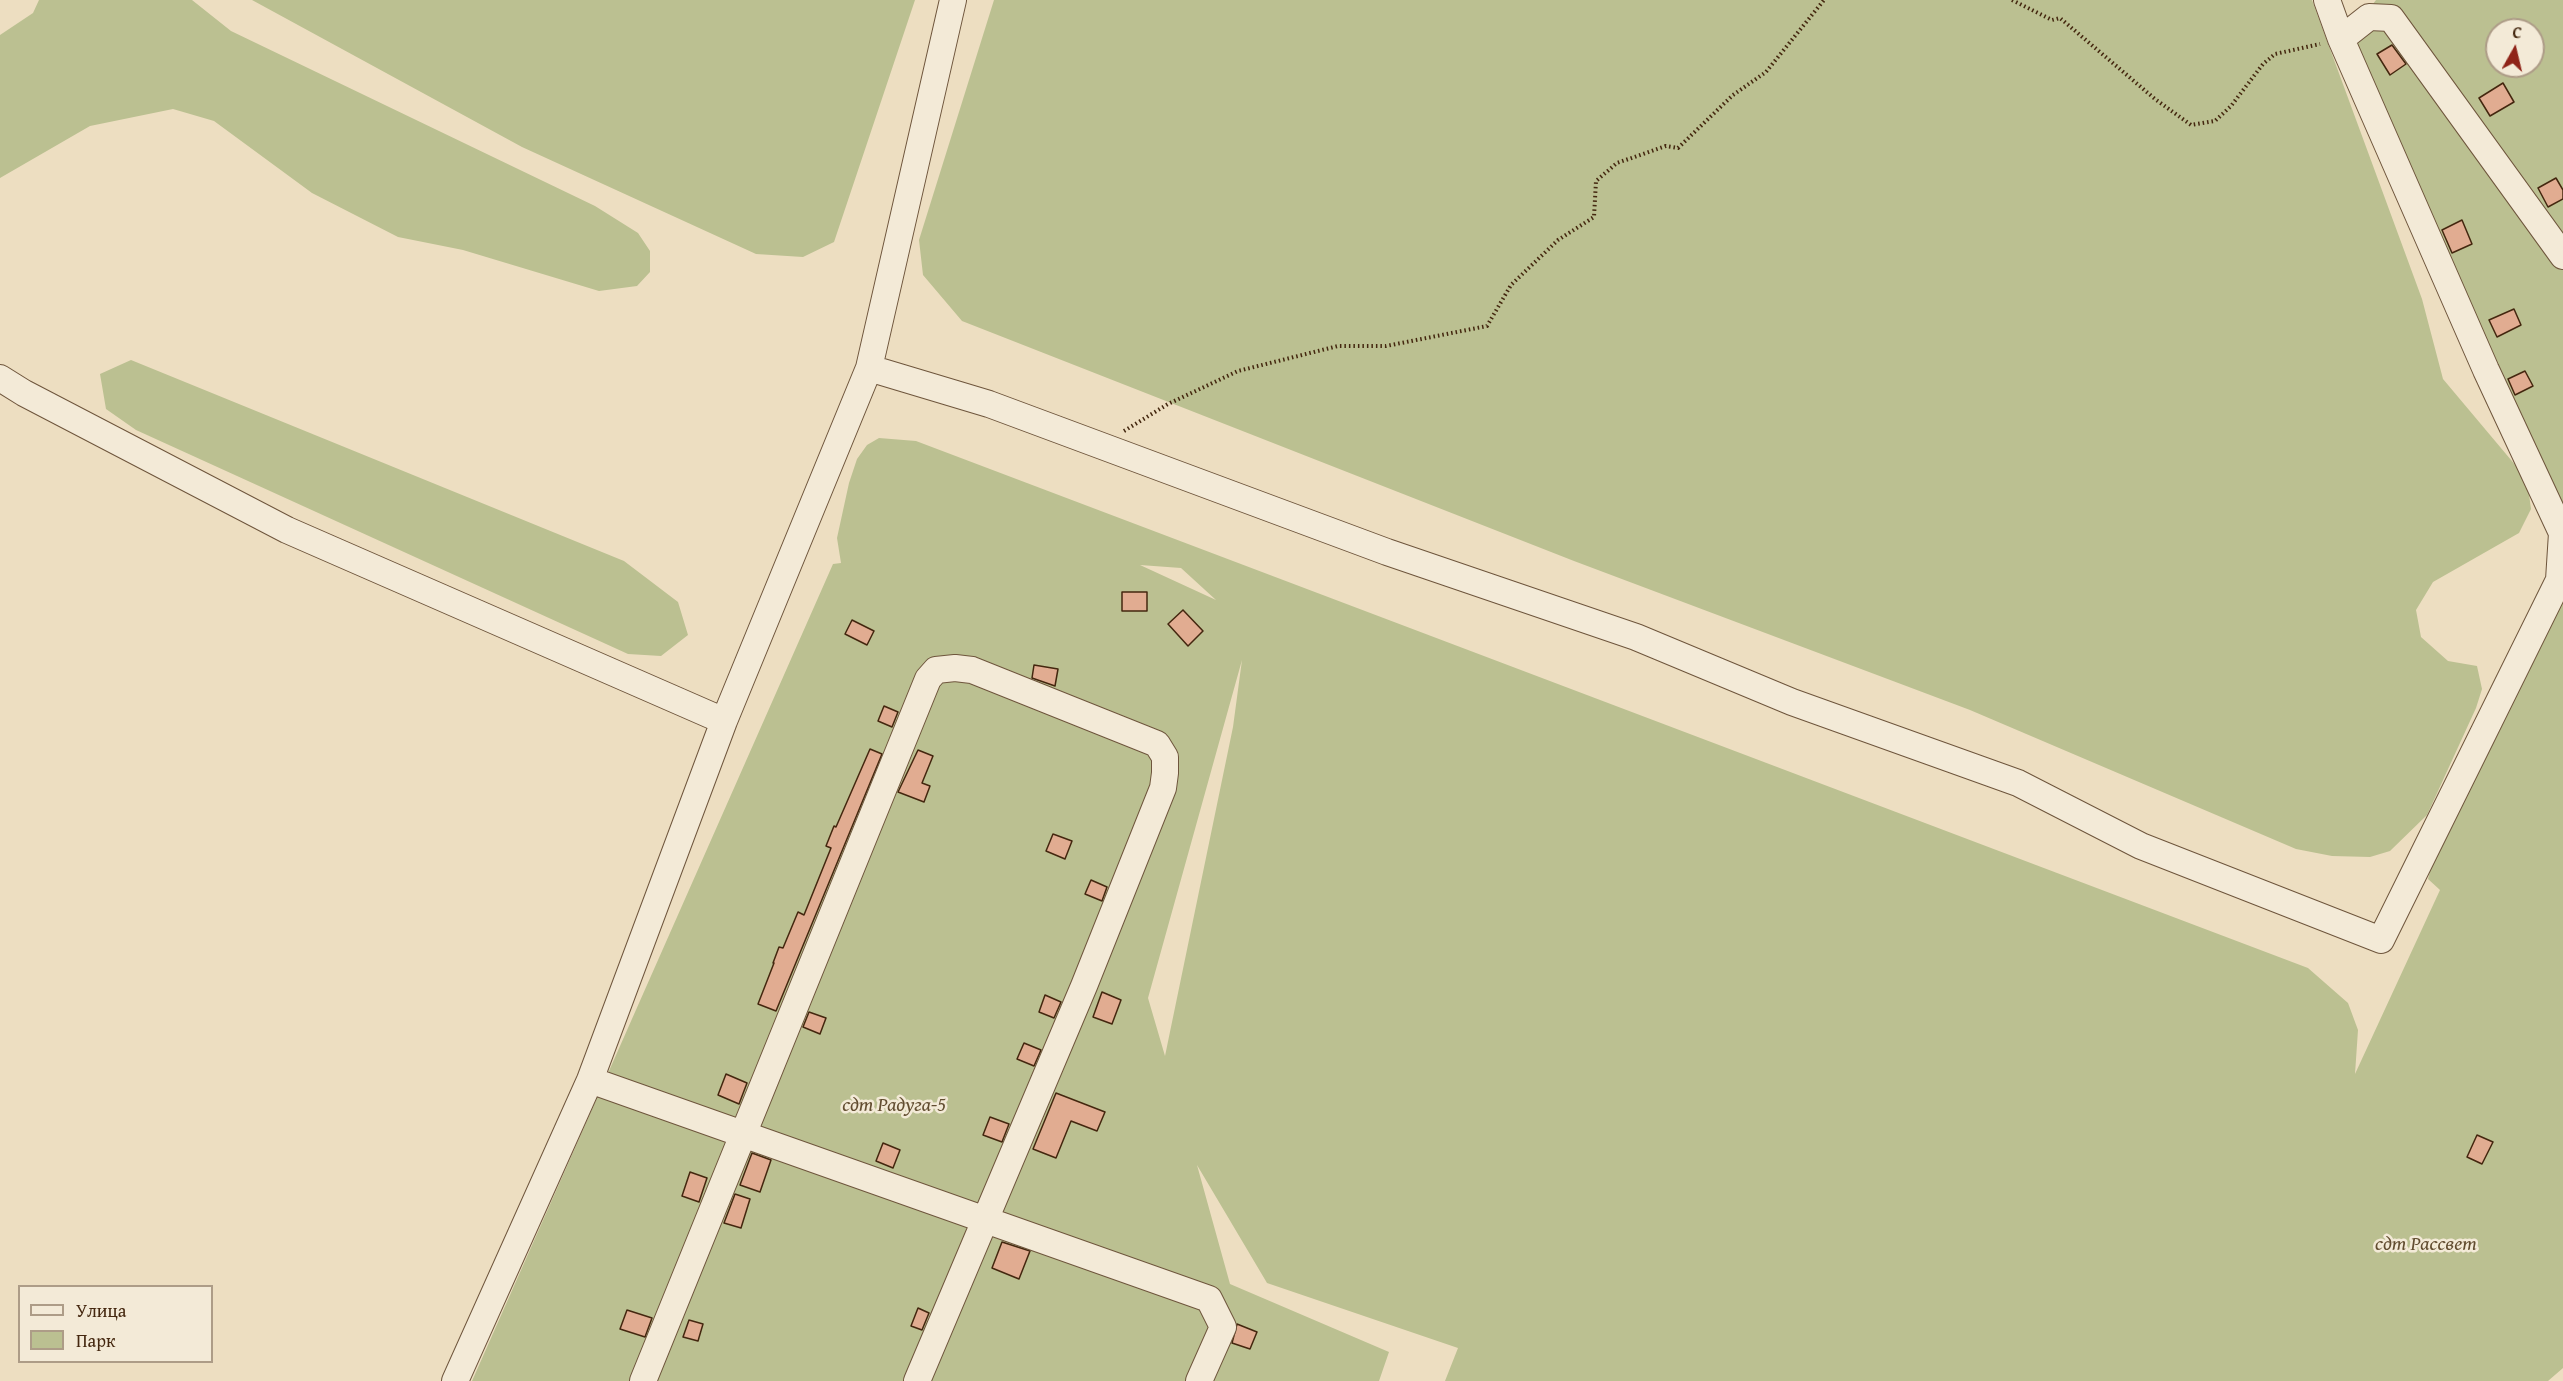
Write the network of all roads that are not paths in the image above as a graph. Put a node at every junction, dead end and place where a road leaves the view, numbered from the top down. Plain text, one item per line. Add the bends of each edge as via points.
1 (953, 0) edge
2 (2327, 0) edge
3 (2341, 39) junction
4 (2563, 256) edge
5 (869, 369) junction
6 (0, 378) edge
7 (724, 721) junction
8 (590, 1080) junction
9 (742, 1134) junction
10 (986, 1220) junction
11 (455, 1381) edge
12 (642, 1381) edge
13 (917, 1381) edge
14 (1199, 1381) edge

1 - 5 street
2 - 3 street
3 - 4 street via 2369,17 2391,18
3 - 5 street via 2562,533 2559,580 2381,940 2141,846 2018,783 1792,702 1636,637 1387,552 989,404
5 - 7 street
6 - 7 street via 287,530
7 - 8 street
8 - 9 street
8 - 11 street
9 - 10 street
9 - 10 street via 928,679 936,670 972,670 1157,744 1165,757 1166,773 1084,986
9 - 12 street
10 - 13 street
10 - 14 street via 1209,1299 1223,1327

